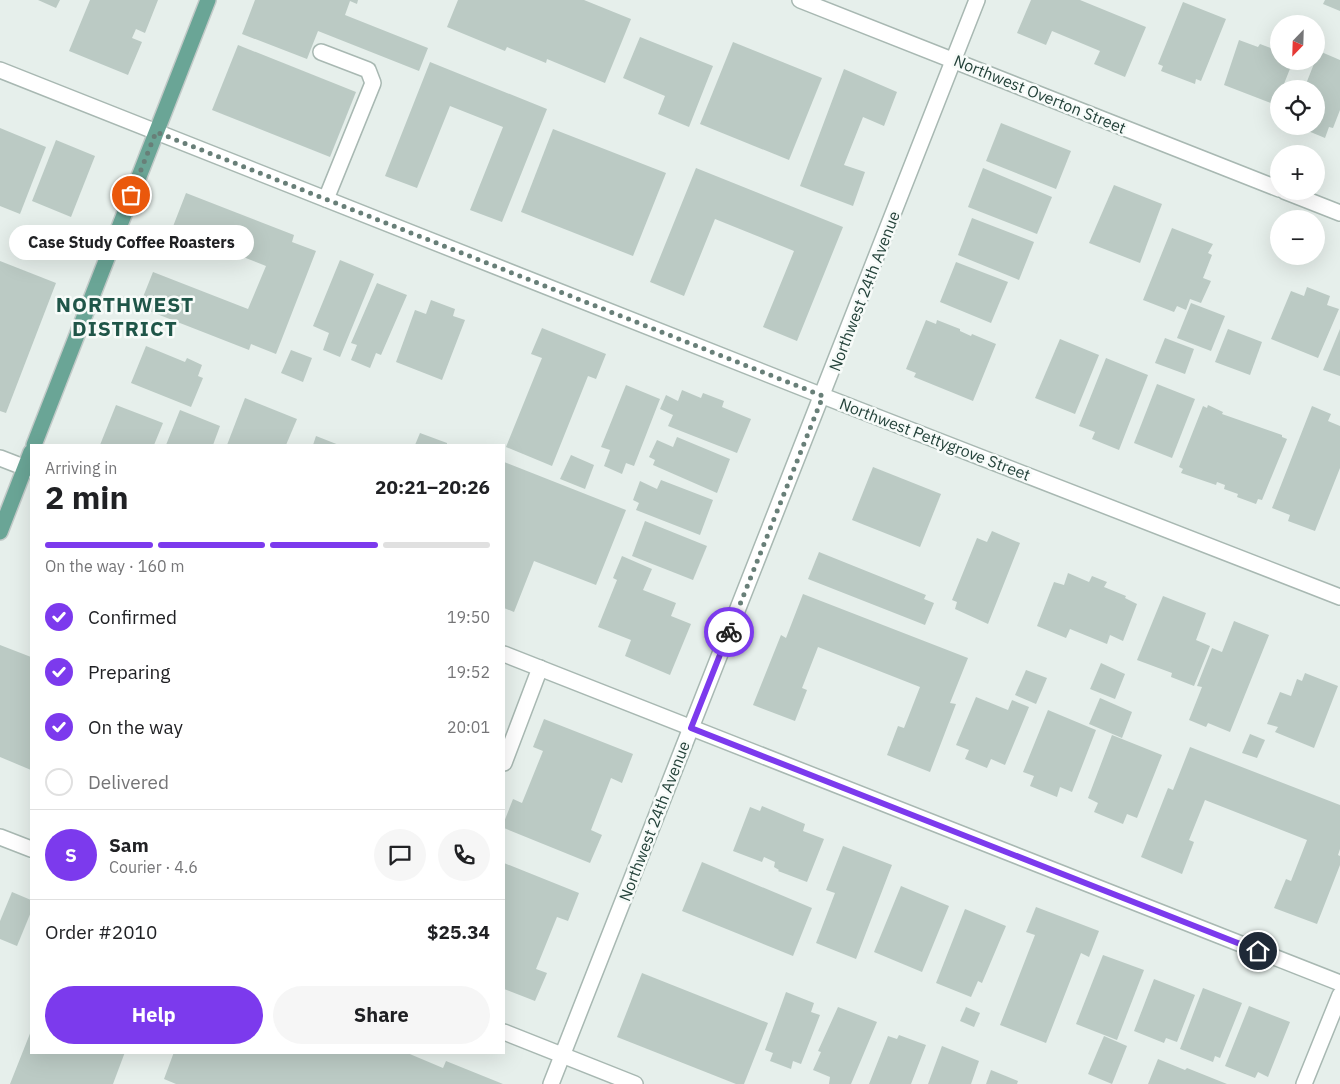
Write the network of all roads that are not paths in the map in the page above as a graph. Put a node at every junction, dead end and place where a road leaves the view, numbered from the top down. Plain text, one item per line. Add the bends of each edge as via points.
1 (208, 0) edge
2 (800, 0) edge
3 (977, 0) edge
4 (321, 52) dead end
5 (954, 60) junction
6 (0, 70) edge
7 (156, 132) junction
8 (1270, 185) edge
9 (326, 199) junction
10 (1307, 200) edge
11 (1340, 213) edge
12 (823, 396) junction
13 (34, 444) edge
14 (0, 458) edge
15 (28, 469) edge
16 (0, 532) edge
17 (1340, 596) edge
18 (505, 654) edge
19 (540, 668) junction
20 (691, 728) junction
21 (505, 760) edge
22 (0, 837) edge
23 (30, 849) edge
24 (1340, 983) edge
25 (1340, 995) edge
26 (505, 1032) edge
27 (562, 1055) junction
28 (551, 1084) edge
29 (635, 1084) edge
30 (1304, 1084) edge

1 - 7 main road
2 - 5 street, Northwest Overton Street
3 - 5 street, Northwest 24th Avenue
4 - 9 street via 368,70 373,83
5 - 8 street, Northwest Overton Street
5 - 12 street, Northwest 24th Avenue
6 - 7 street, Northwest Pettygrove Street
7 - 9 street, Northwest Pettygrove Street
7 - 13 main road
9 - 12 street, Northwest Pettygrove Street
10 - 11 street
12 - 17 street, Northwest Pettygrove Street
12 - 20 street, Northwest 24th Avenue
14 - 15 street
15 - 16 main road
18 - 19 street
19 - 20 street
19 - 21 street
20 - 24 street
20 - 27 street, Northwest 24th Avenue
22 - 23 street
25 - 30 street
26 - 27 street
27 - 28 street, Northwest 24th Avenue
27 - 29 street

